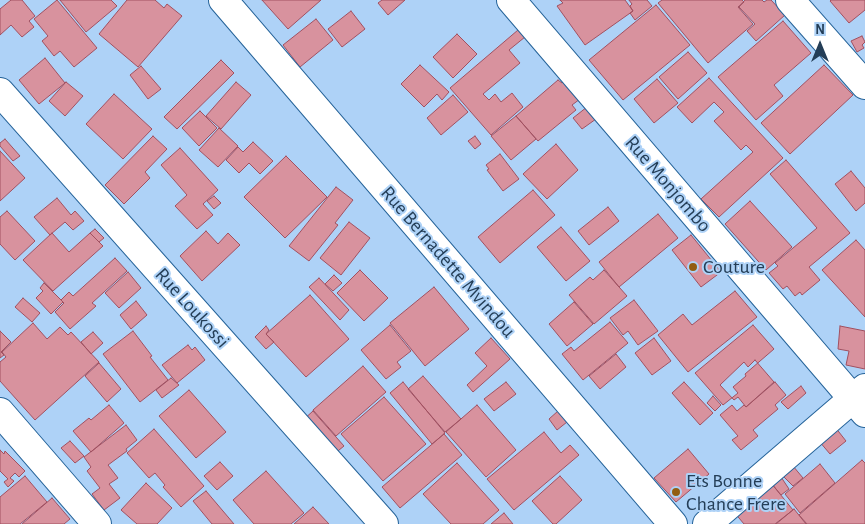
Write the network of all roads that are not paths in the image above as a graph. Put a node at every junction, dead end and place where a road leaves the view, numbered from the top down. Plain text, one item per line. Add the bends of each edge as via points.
1 (223, 0) edge
2 (511, 0) edge
3 (790, 0) edge
4 (865, 85) edge
5 (0, 92) edge
6 (861, 400) edge
7 (0, 412) edge
8 (97, 524) edge
9 (384, 524) edge
10 (673, 524) edge
11 (707, 524) edge

1 - 10 street, Rue Bernadette Mvindou
2 - 6 street, Rue Monjombo
3 - 4 street
5 - 9 street, Rue Loukossi
6 - 11 street
7 - 8 street

